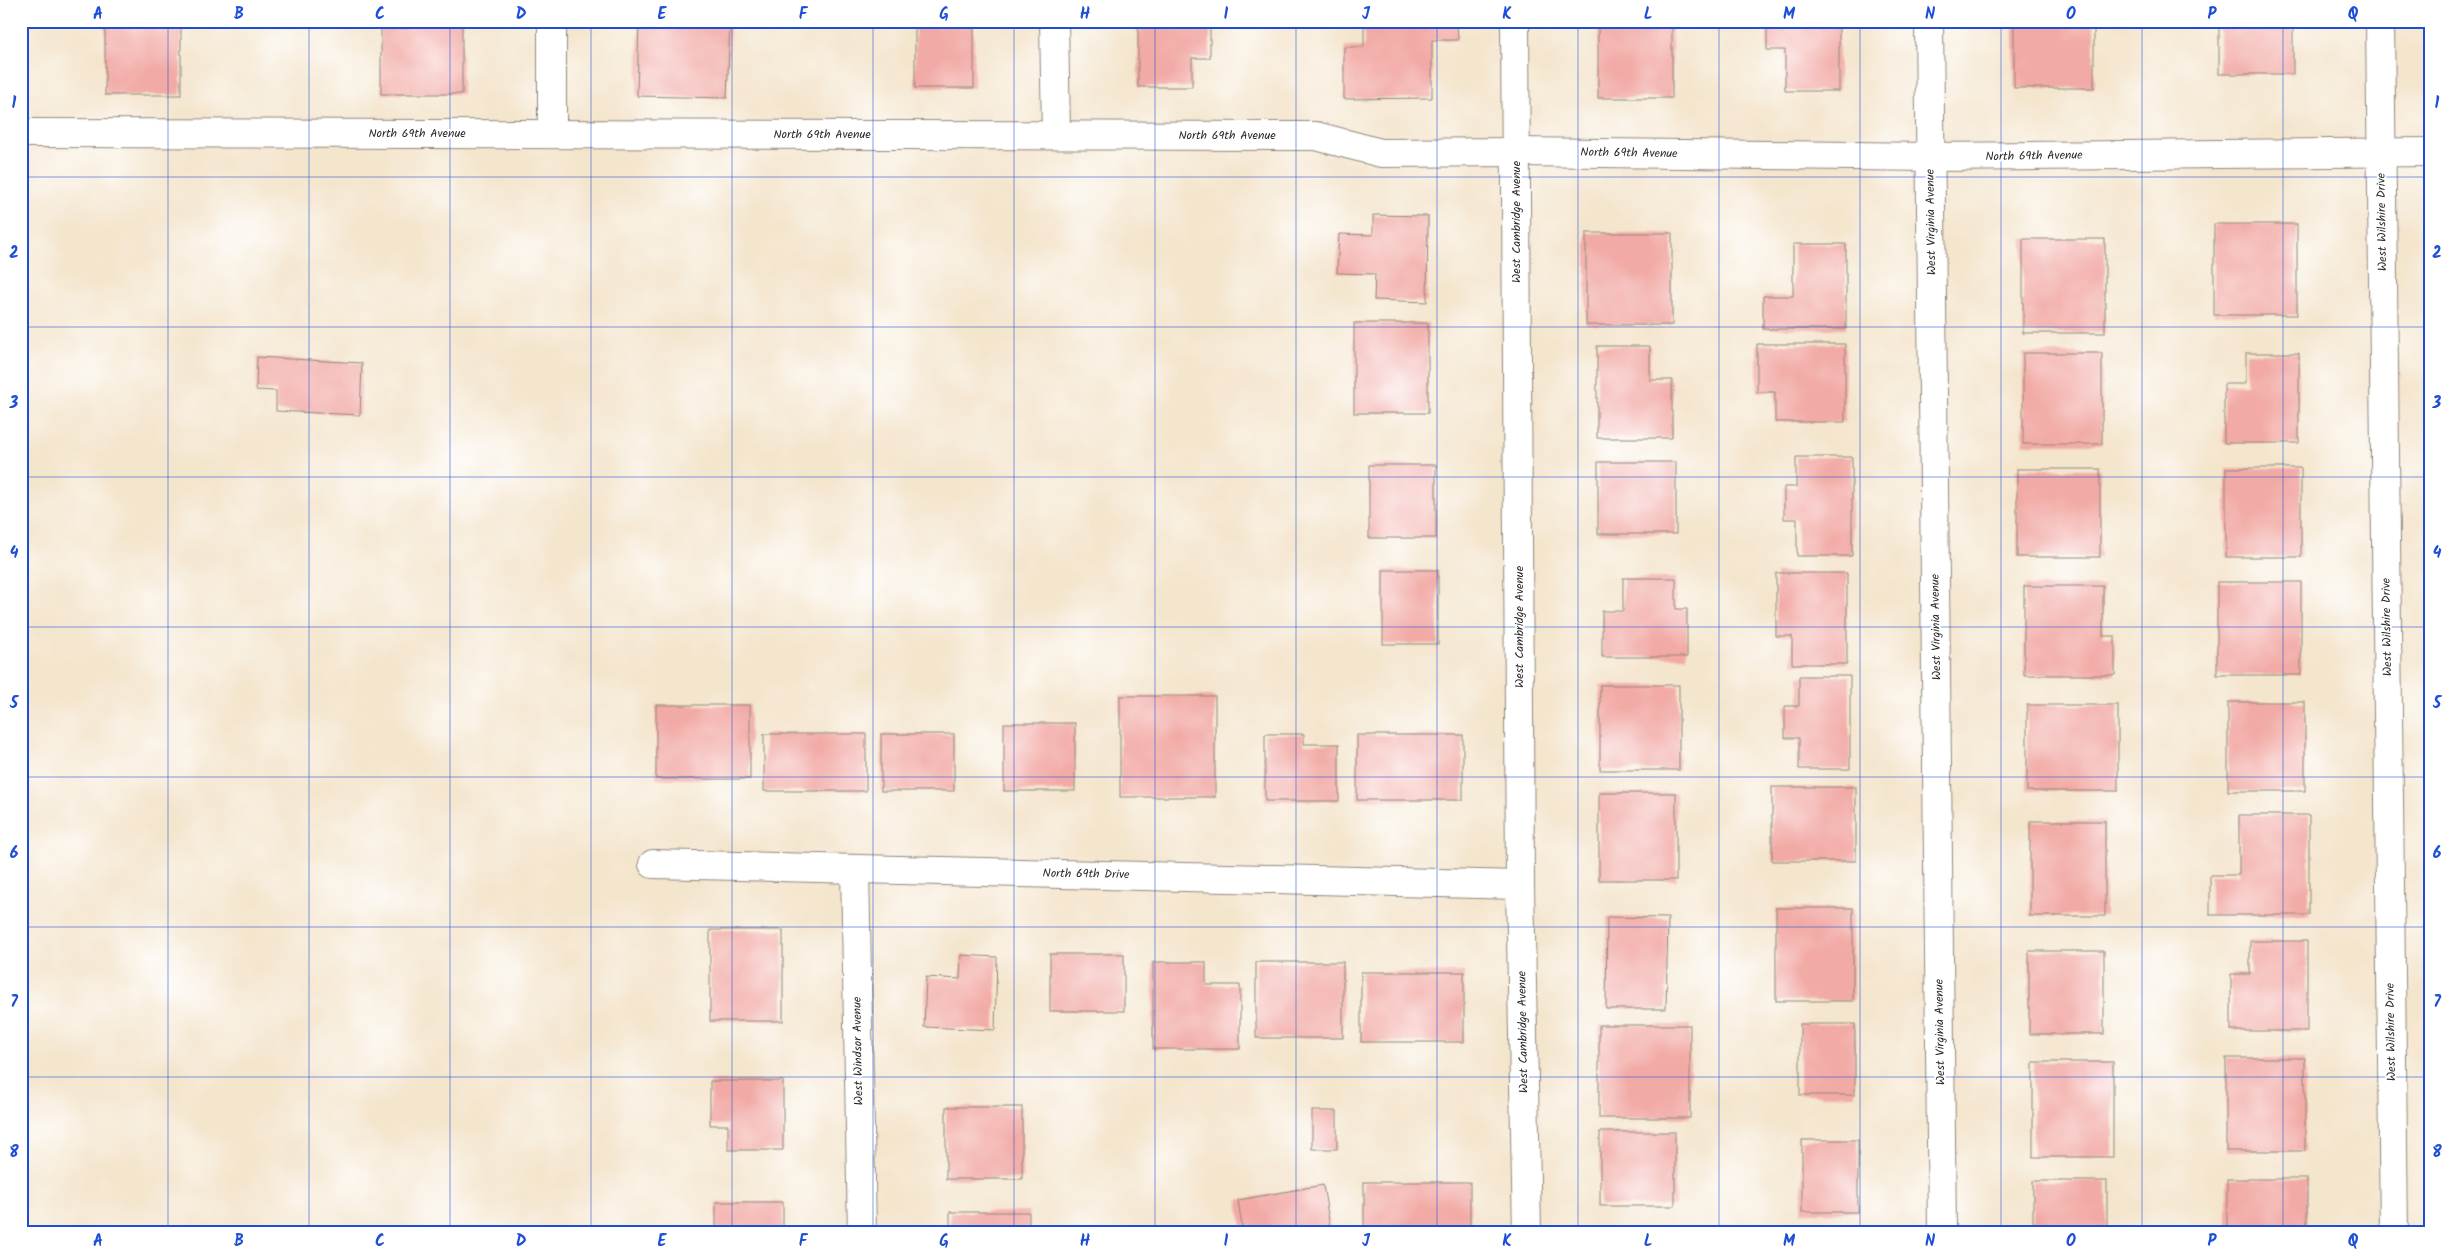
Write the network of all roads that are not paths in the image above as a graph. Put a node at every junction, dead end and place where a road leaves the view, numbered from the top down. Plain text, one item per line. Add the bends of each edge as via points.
1 (552, 21) edge
2 (1054, 21) edge
3 (1514, 21) edge
4 (1929, 21) edge
5 (2380, 21) edge
6 (21, 128) edge
7 (21, 133) edge
8 (552, 133) junction
9 (1056, 134) junction
10 (1516, 152) junction
11 (2381, 152) junction
12 (2430, 152) edge
13 (1931, 157) junction
14 (653, 864) dead end
15 (854, 869) junction
16 (1520, 885) junction
17 (862, 1233) edge
18 (1527, 1233) edge
19 (1942, 1233) edge
20 (2394, 1233) edge

1 - 8 street
2 - 9 street
3 - 10 street, West Cambridge Avenue
4 - 13 street, West Virginia Avenue
5 - 11 street, West Wilshire Drive
6 - 7 street
7 - 8 street, North 69th Avenue
8 - 9 street, North 69th Avenue
9 - 10 street, North 69th Avenue via 1316,136 1381,153
10 - 13 street, North 69th Avenue
10 - 16 street, West Cambridge Avenue
11 - 12 street, North 69th Avenue
11 - 13 street, North 69th Avenue
11 - 20 street, West Wilshire Drive
13 - 19 street, West Virginia Avenue
14 - 15 street, North 69th Drive
15 - 16 street, North 69th Drive
15 - 17 street, West Windsor Avenue
16 - 18 street, West Cambridge Avenue

